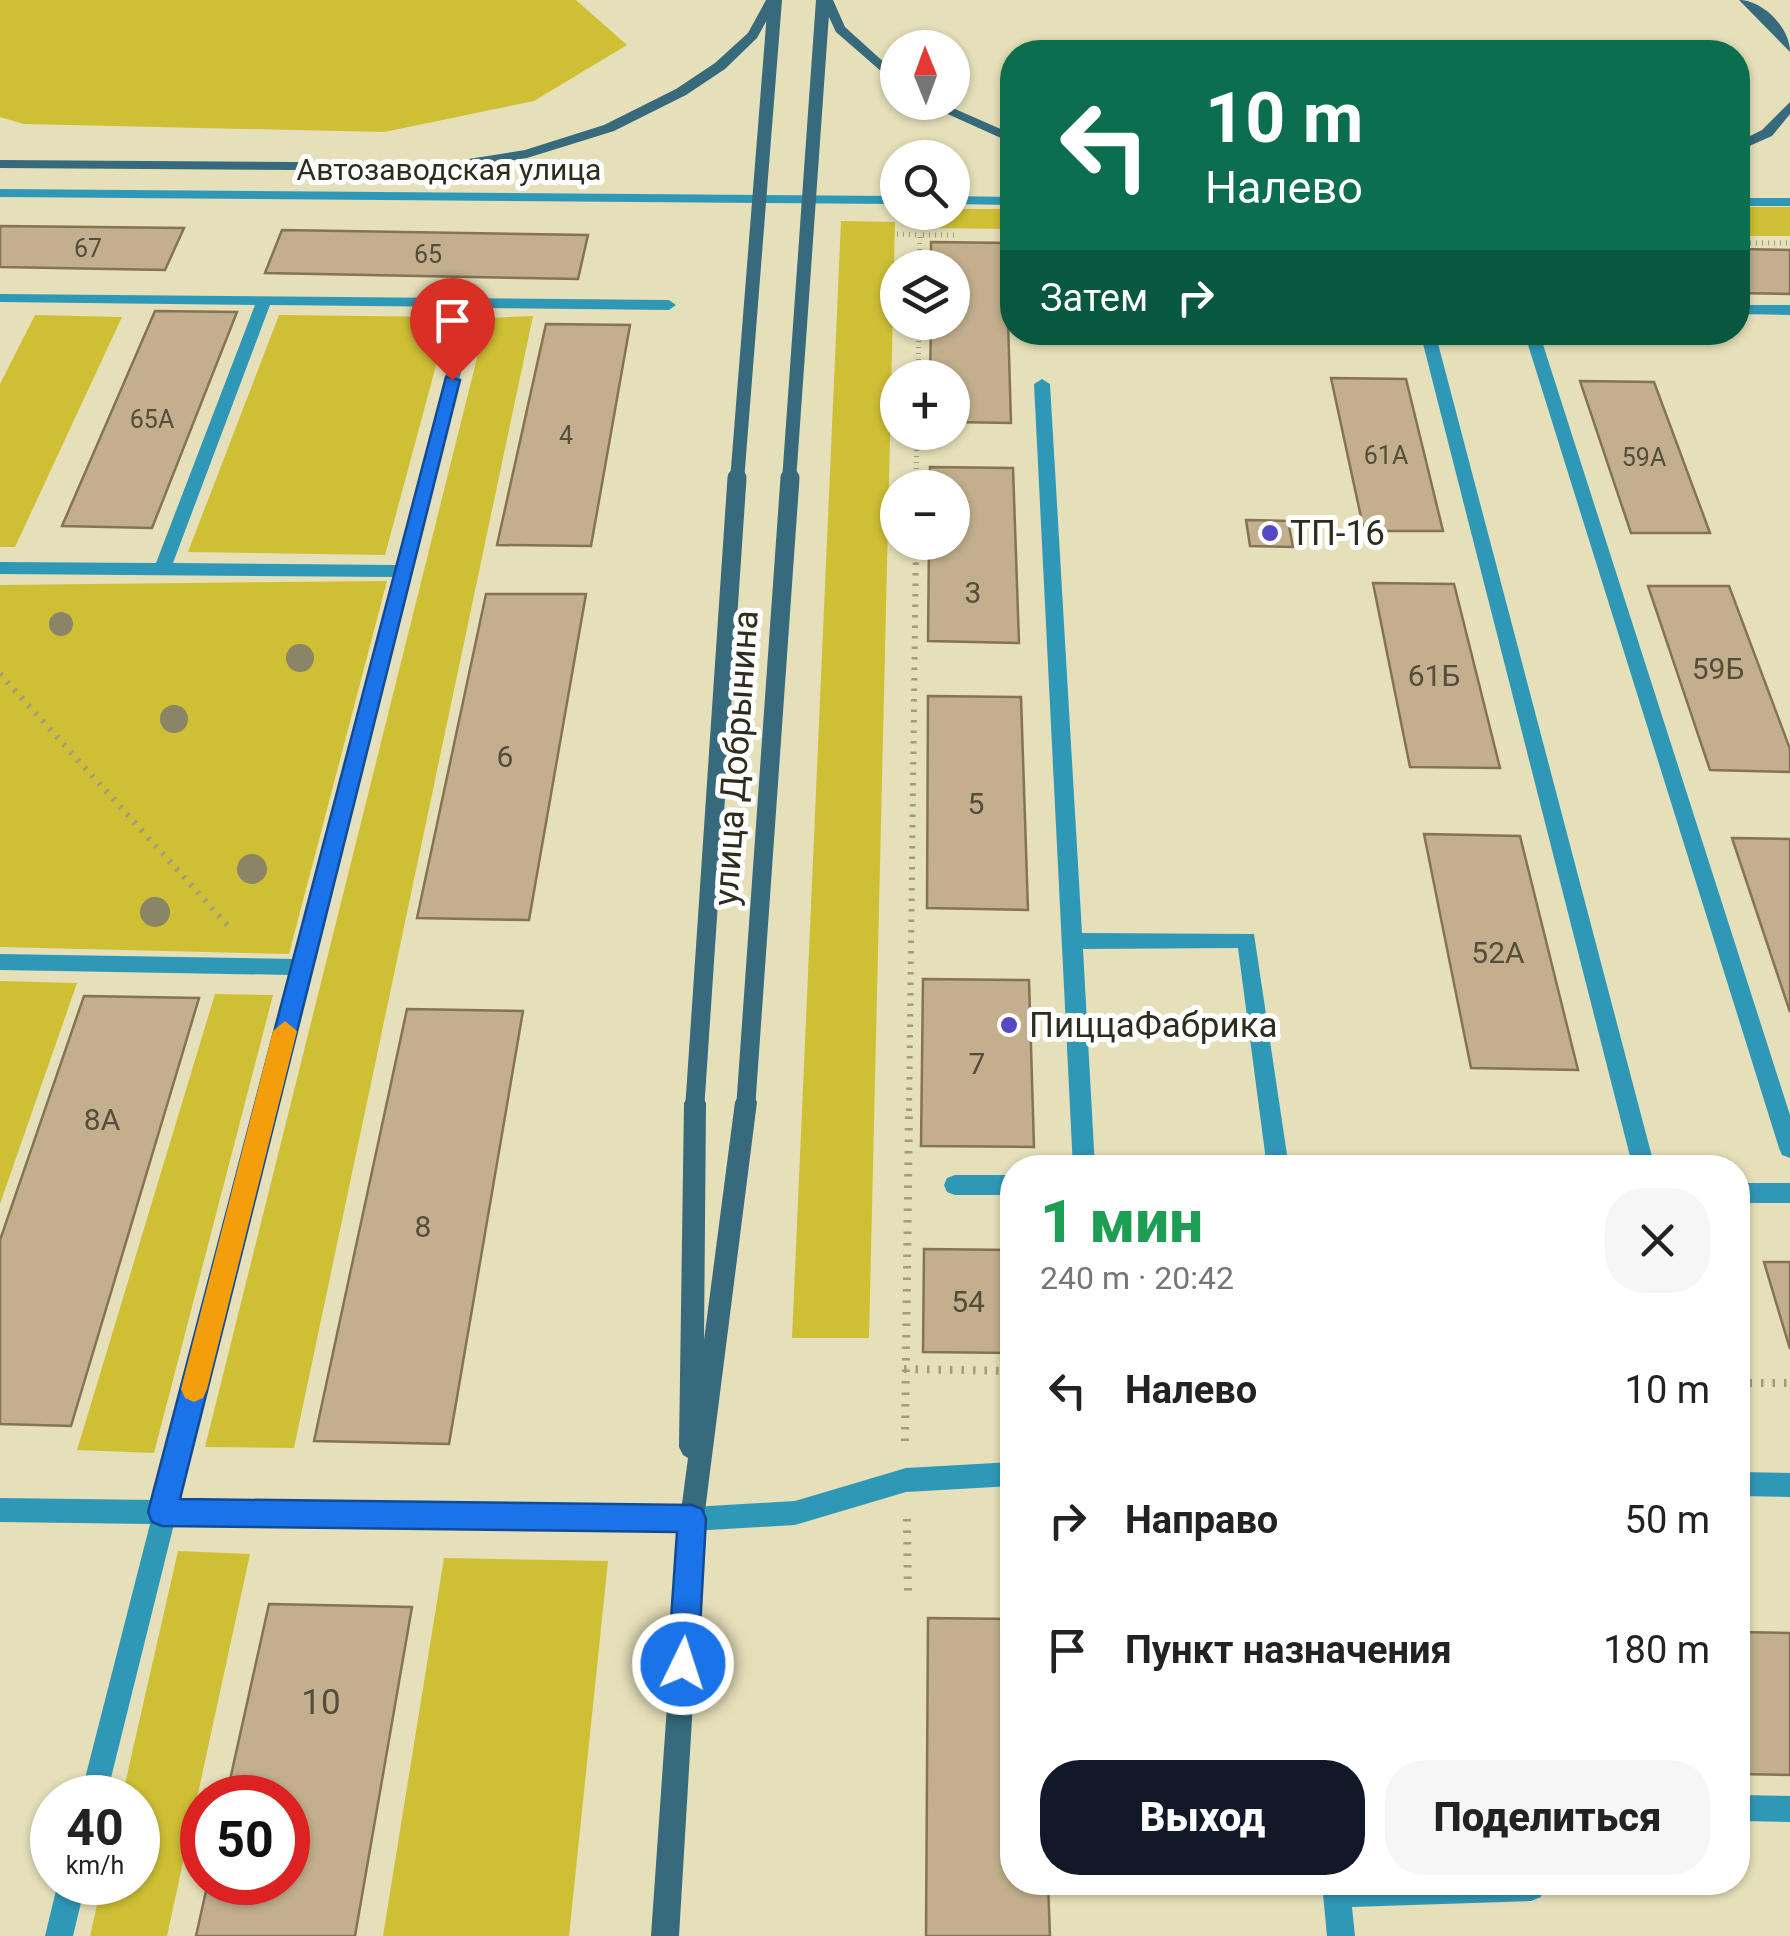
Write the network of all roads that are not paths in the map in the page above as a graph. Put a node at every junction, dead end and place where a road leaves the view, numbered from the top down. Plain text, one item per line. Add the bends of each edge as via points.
1 (774, 0) edge
2 (825, 0) edge
3 (1745, 0) edge
4 (1790, 48) edge
5 (880, 66) edge
6 (1790, 106) edge
7 (968, 120) edge
8 (1000, 134) edge
9 (1750, 142) edge
10 (0, 164) edge
11 (0, 193) edge
12 (880, 200) edge
13 (970, 200) edge
14 (1000, 200) edge
15 (1750, 202) edge
16 (1790, 202) edge
17 (6, 298) edge
18 (264, 301) junction
19 (471, 304) junction
20 (669, 306) dead end
21 (1750, 310) edge
22 (1790, 310) edge
23 (0, 320) edge
24 (1430, 345) edge
25 (1534, 345) edge
26 (1042, 384) dead end
27 (0, 568) edge
28 (162, 570) junction
29 (403, 571) junction
30 (1073, 941) junction
31 (0, 962) edge
32 (302, 967) junction
33 (1790, 1148) edge
34 (1083, 1155) edge
35 (1276, 1155) edge
36 (1641, 1155) edge
37 (955, 1185) dead end
38 (1000, 1185) edge
39 (1750, 1192) edge
40 (1790, 1193) edge
41 (1000, 1475) edge
42 (1750, 1484) edge
43 (1790, 1485) edge
44 (0, 1510) edge
45 (162, 1512) junction
46 (692, 1519) junction
47 (98, 1775) edge
48 (1750, 1808) edge
49 (1790, 1809) edge
50 (1337, 1895) edge
51 (66, 1905) edge
52 (59, 1936) edge
53 (665, 1936) edge
54 (1341, 1936) edge

1 - 10 main road via 753,35 680,92 610,128 527,154 443,167
1 - 46 main road, улица Добрынина, bridge via 696,1103
2 - 5 main road via 840,29
2 - 46 main road, улица Добрынина, bridge via 746,1102
3 - 4 main road
6 - 9 main road
7 - 8 main road
11 - 12 street, Автозаводская улица
13 - 14 street
15 - 16 street
17 - 18 street
17 - 23 street
18 - 19 street
18 - 28 street
19 - 20 street
19 - 29 street
21 - 22 street
24 - 36 street
25 - 33 street
26 - 30 street
27 - 28 street
28 - 29 street
29 - 32 street
30 - 34 street
30 - 35 street via 1247,940
31 - 32 street
32 - 45 street
37 - 38 street
39 - 40 street
41 - 46 street via 906,1480 795,1512
42 - 43 street
44 - 45 street
45 - 46 street
45 - 47 street
46 - 53 main road, улица Добрынина
48 - 49 street
50 - 54 street
51 - 52 street

